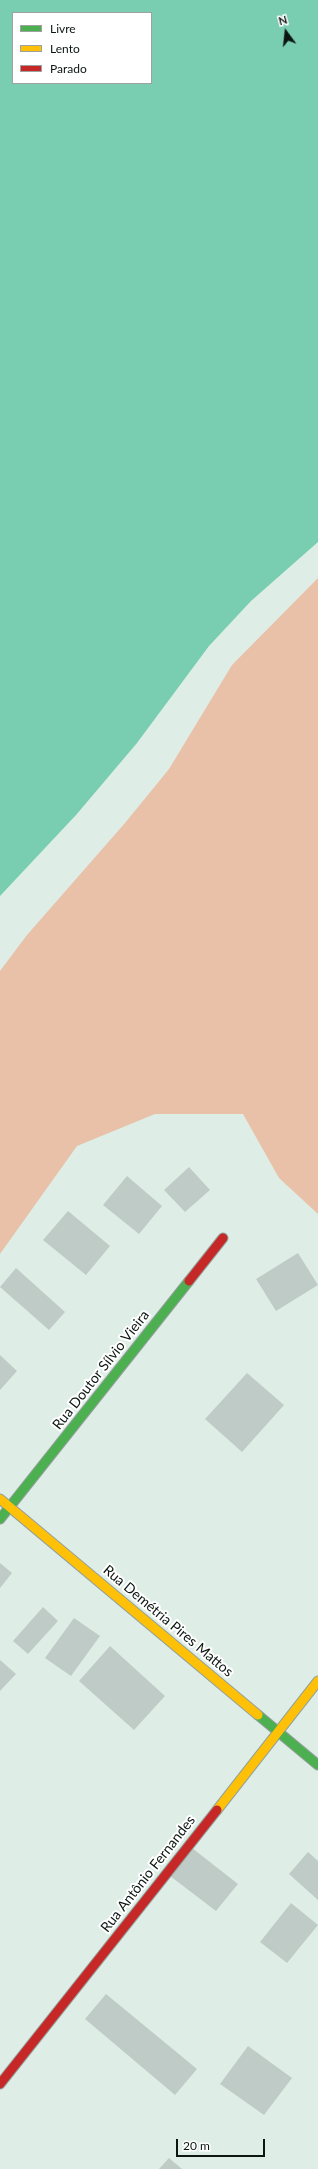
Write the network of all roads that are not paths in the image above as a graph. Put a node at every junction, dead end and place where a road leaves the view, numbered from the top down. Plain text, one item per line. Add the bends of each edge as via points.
1 (223, 1238) dead end
2 (0, 1499) edge
3 (9, 1508) junction
4 (0, 1519) edge
5 (318, 1681) edge
6 (279, 1731) junction
7 (318, 1765) edge
8 (0, 2084) edge

1 - 3 street, Rua Doutor Sílvio Vieira
2 - 3 street, Rua Demétria Pires Mattos
3 - 4 street, Rua Doutor Sílvio Vieira
3 - 6 street, Rua Demétria Pires Mattos
5 - 6 street, Rua Antônio Fernandes
6 - 7 street, Rua Demétria Pires Mattos
6 - 8 street, Rua Antônio Fernandes

